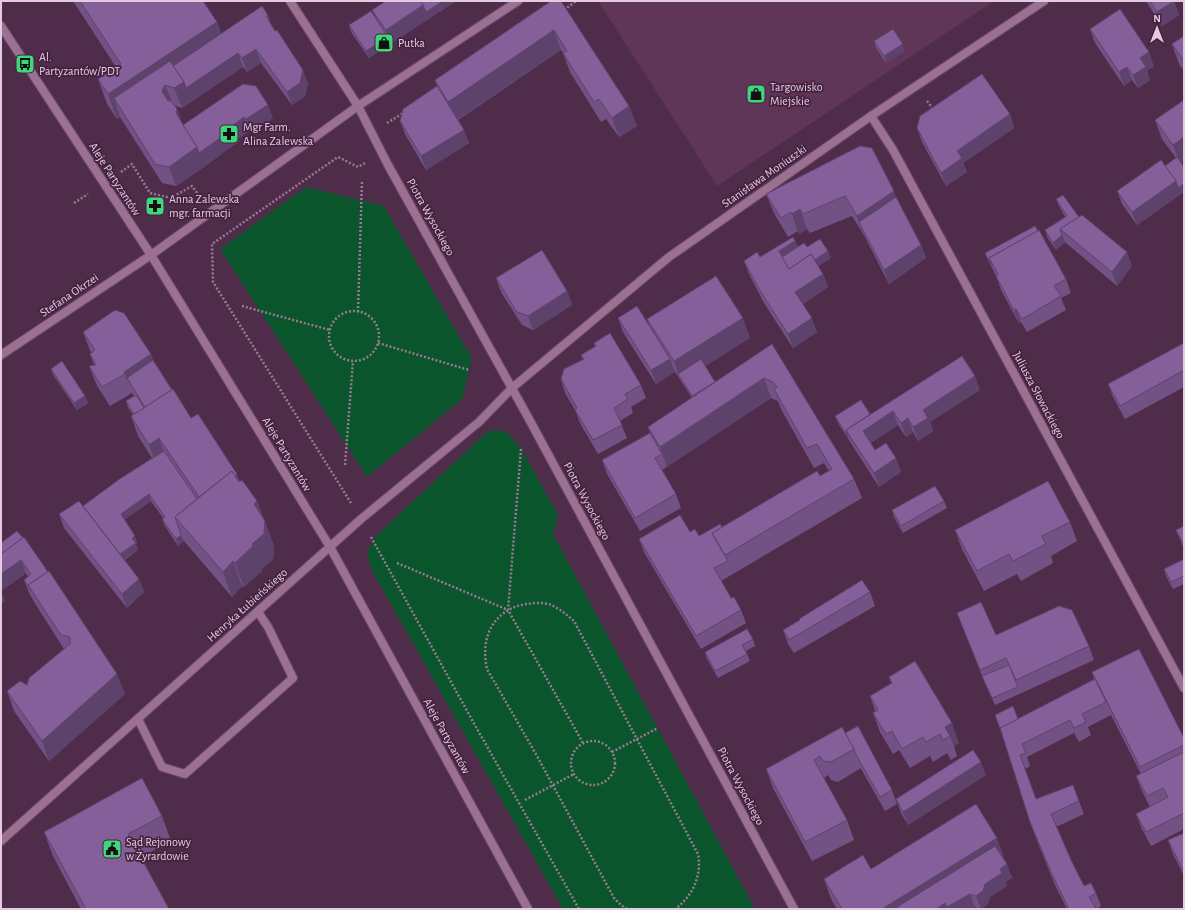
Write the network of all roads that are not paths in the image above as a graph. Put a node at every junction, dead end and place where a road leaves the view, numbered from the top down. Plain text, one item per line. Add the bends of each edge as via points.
1 (290, 1) edge
2 (518, 1) edge
3 (1044, 1) edge
4 (1, 26) edge
5 (358, 106) junction
6 (871, 116) junction
7 (150, 255) junction
8 (1, 355) edge
9 (512, 388) junction
10 (330, 547) junction
11 (258, 612) junction
12 (1184, 688) edge
13 (138, 719) junction
14 (1, 841) edge
15 (528, 909) edge
16 (794, 909) edge

1 - 5 street, Piotra Wysockiego
2 - 5 street
3 - 6 street, Stanisława Moniuszki
4 - 7 street, Aleje Partyzantów
5 - 7 street
5 - 9 street, Piotra Wysockiego
6 - 9 street, Stanisława Moniuszki via 669,257
6 - 12 street, Juliusza Słowackiego via 893,150
7 - 8 street, Stefana Okrzei
7 - 10 street, Aleje Partyzantów
9 - 10 street, Henryka Łubieńskiego via 479,422
9 - 16 street, Piotra Wysockiego
10 - 11 street, Henryka Łubieńskiego
10 - 15 street, Aleje Partyzantów
11 - 13 street, Henryka Łubieńskiego
11 - 13 street via 294,678 185,774 162,768
13 - 14 street, Henryka Łubieńskiego

